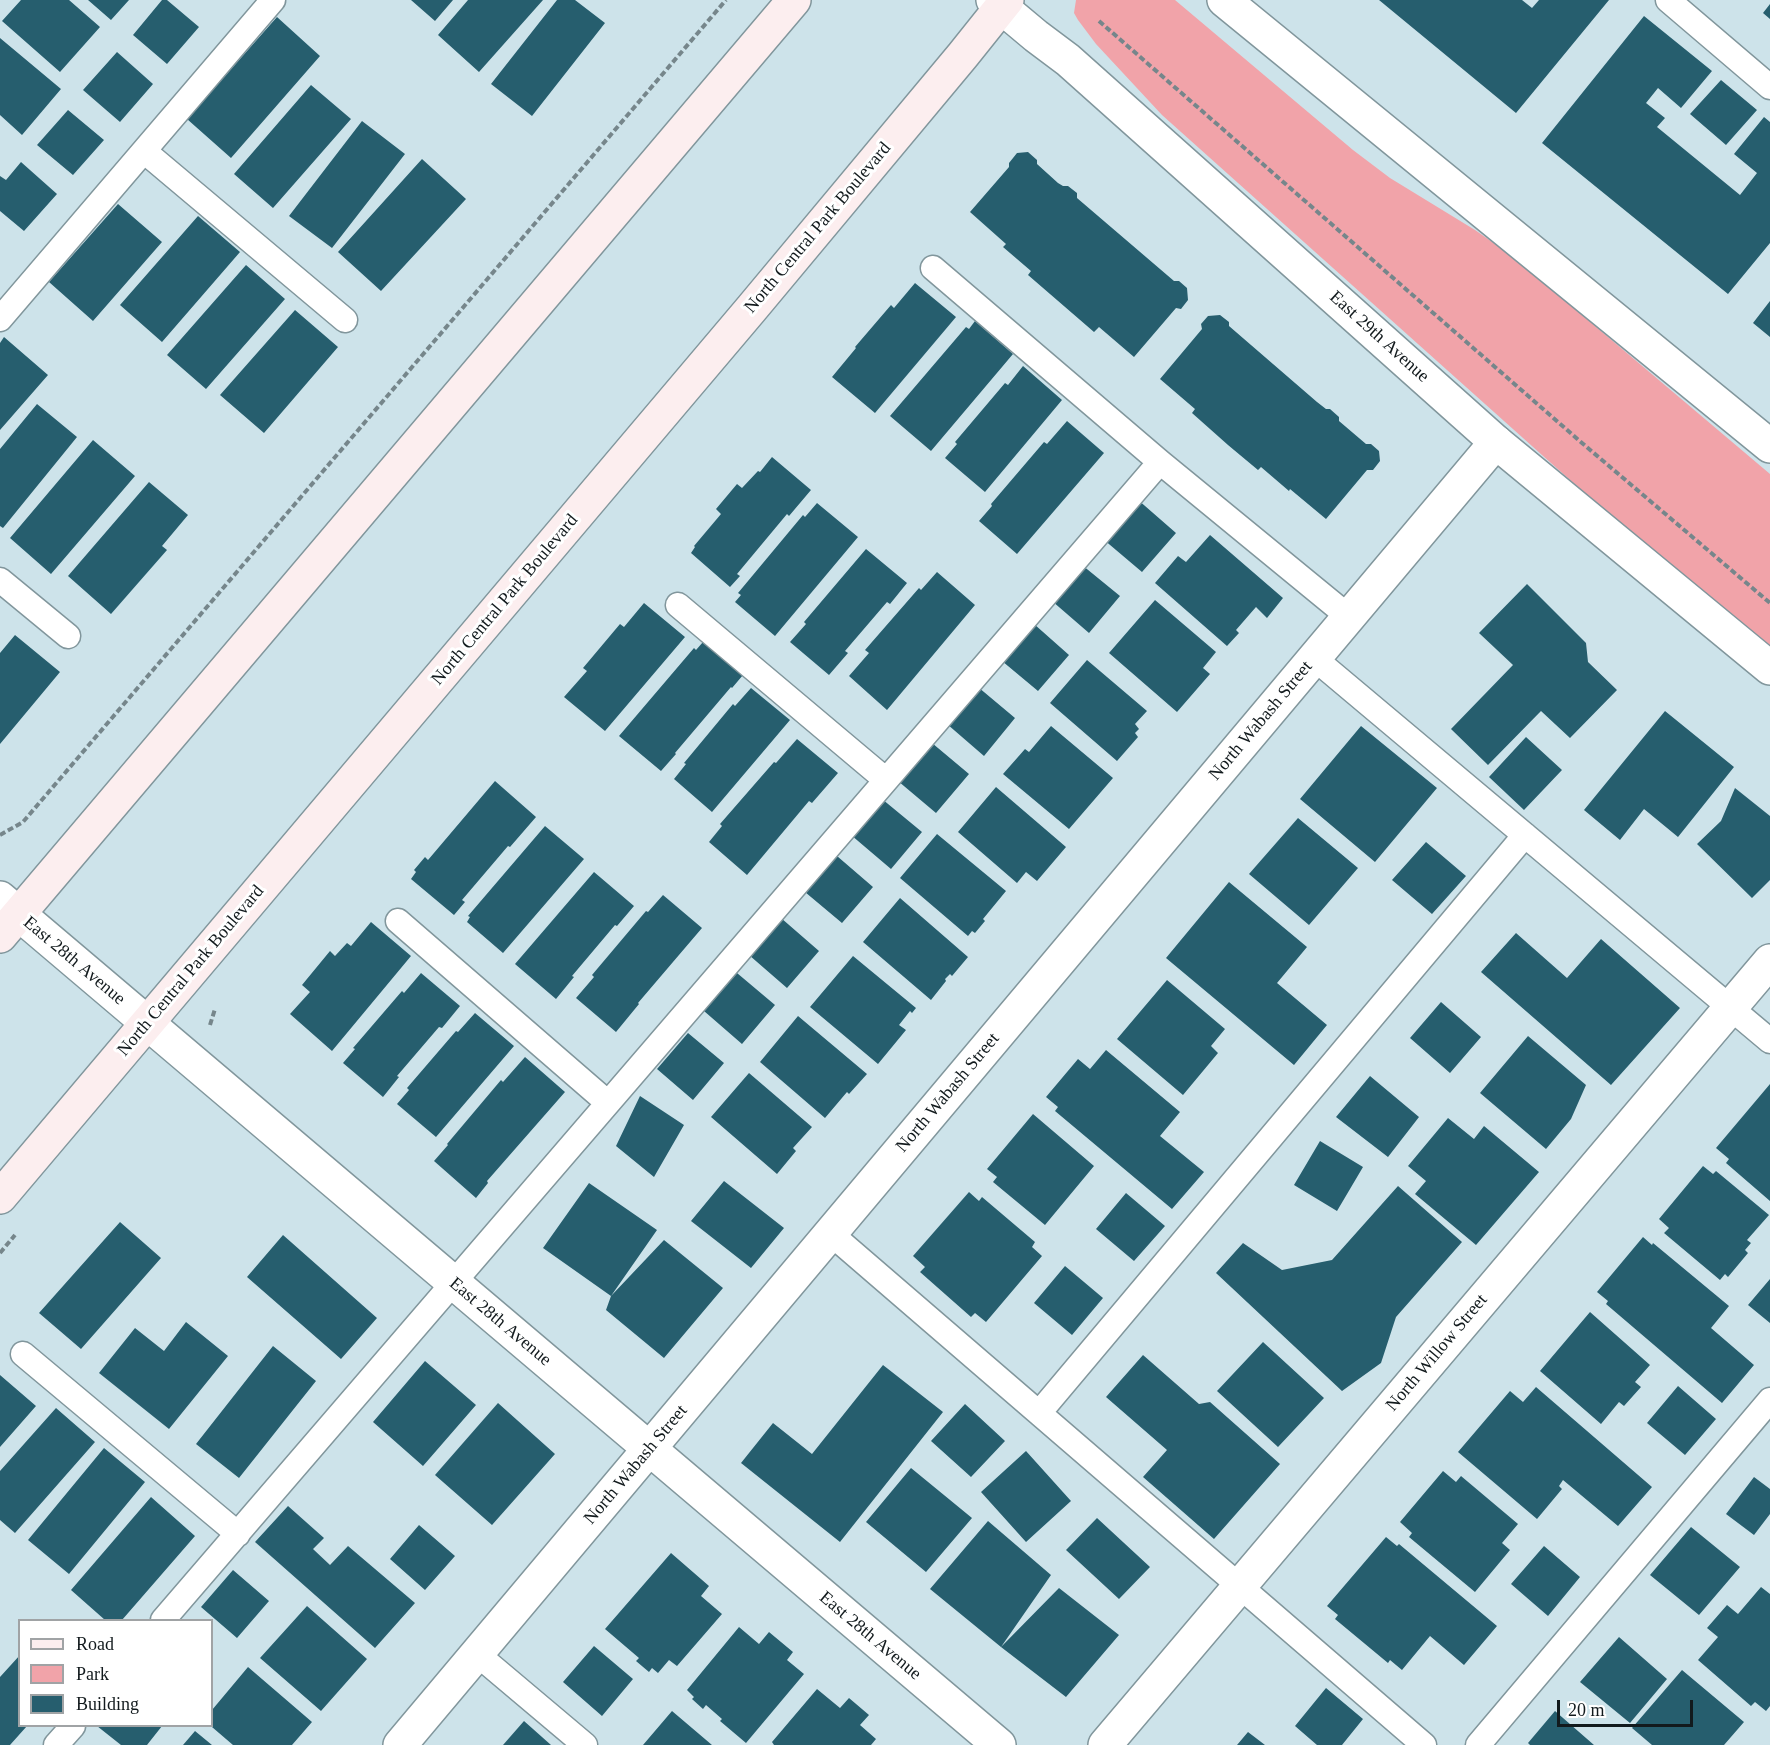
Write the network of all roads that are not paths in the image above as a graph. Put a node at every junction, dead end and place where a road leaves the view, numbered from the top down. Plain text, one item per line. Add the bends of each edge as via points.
1 (273, 0) edge
2 (794, 0) edge
3 (1224, 0) edge
4 (1668, 0) edge
5 (1000, 2) edge
6 (1770, 87) edge
7 (144, 151) junction
8 (933, 268) dead end
9 (0, 319) edge
10 (345, 320) dead end
11 (1496, 442) junction
12 (1770, 446) edge
13 (1160, 462) junction
14 (0, 580) edge
15 (678, 605) dead end
16 (1349, 617) junction
17 (68, 636) dead end
18 (1314, 658) junction
19 (1770, 668) edge
20 (886, 780) junction
21 (1525, 835) junction
22 (6, 916) edge
23 (398, 921) dead end
24 (1770, 961) edge
25 (1730, 1008) junction
26 (147, 1023) junction
27 (1770, 1041) edge
28 (608, 1103) junction
29 (0, 1197) edge
30 (831, 1233) junction
31 (454, 1283) junction
32 (23, 1354) dead end
33 (1770, 1400) edge
34 (1039, 1413) junction
35 (650, 1449) junction
36 (238, 1534) junction
37 (1240, 1586) junction
38 (164, 1619) edge
39 (477, 1654) junction
40 (71, 1727) edge
41 (56, 1745) edge
42 (400, 1745) edge
43 (585, 1745) edge
44 (999, 1745) edge
45 (1105, 1745) edge
46 (1424, 1745) edge
47 (1478, 1745) edge

1 - 7 lane
2 - 22 main road
3 - 12 street
4 - 6 lane
5 - 11 street, East 29th Avenue
5 - 26 main road, North Central Park Boulevard via 963,55 752,308
7 - 9 lane
7 - 10 lane
8 - 13 lane
11 - 16 street, North Wabash Street
11 - 19 street, East 29th Avenue
13 - 16 lane
13 - 20 lane
14 - 17 lane
15 - 20 lane
16 - 18 street, North Wabash Street
18 - 21 lane
18 - 30 street, North Wabash Street
20 - 28 lane
21 - 25 lane
21 - 34 lane
22 - 26 street, East 28th Avenue
23 - 28 lane
24 - 25 street, North Willow Street
25 - 27 lane
25 - 37 street, North Willow Street
26 - 29 main road, North Central Park Boulevard
26 - 31 street, East 28th Avenue
28 - 31 lane
30 - 34 lane
30 - 35 street, North Wabash Street
31 - 35 street, East 28th Avenue
31 - 36 lane
32 - 36 lane
33 - 47 lane
34 - 37 lane
35 - 39 street, North Wabash Street
35 - 44 street, East 28th Avenue
36 - 38 lane
37 - 45 street, North Willow Street
37 - 46 lane
39 - 42 street, North Wabash Street
39 - 43 lane
40 - 41 lane

